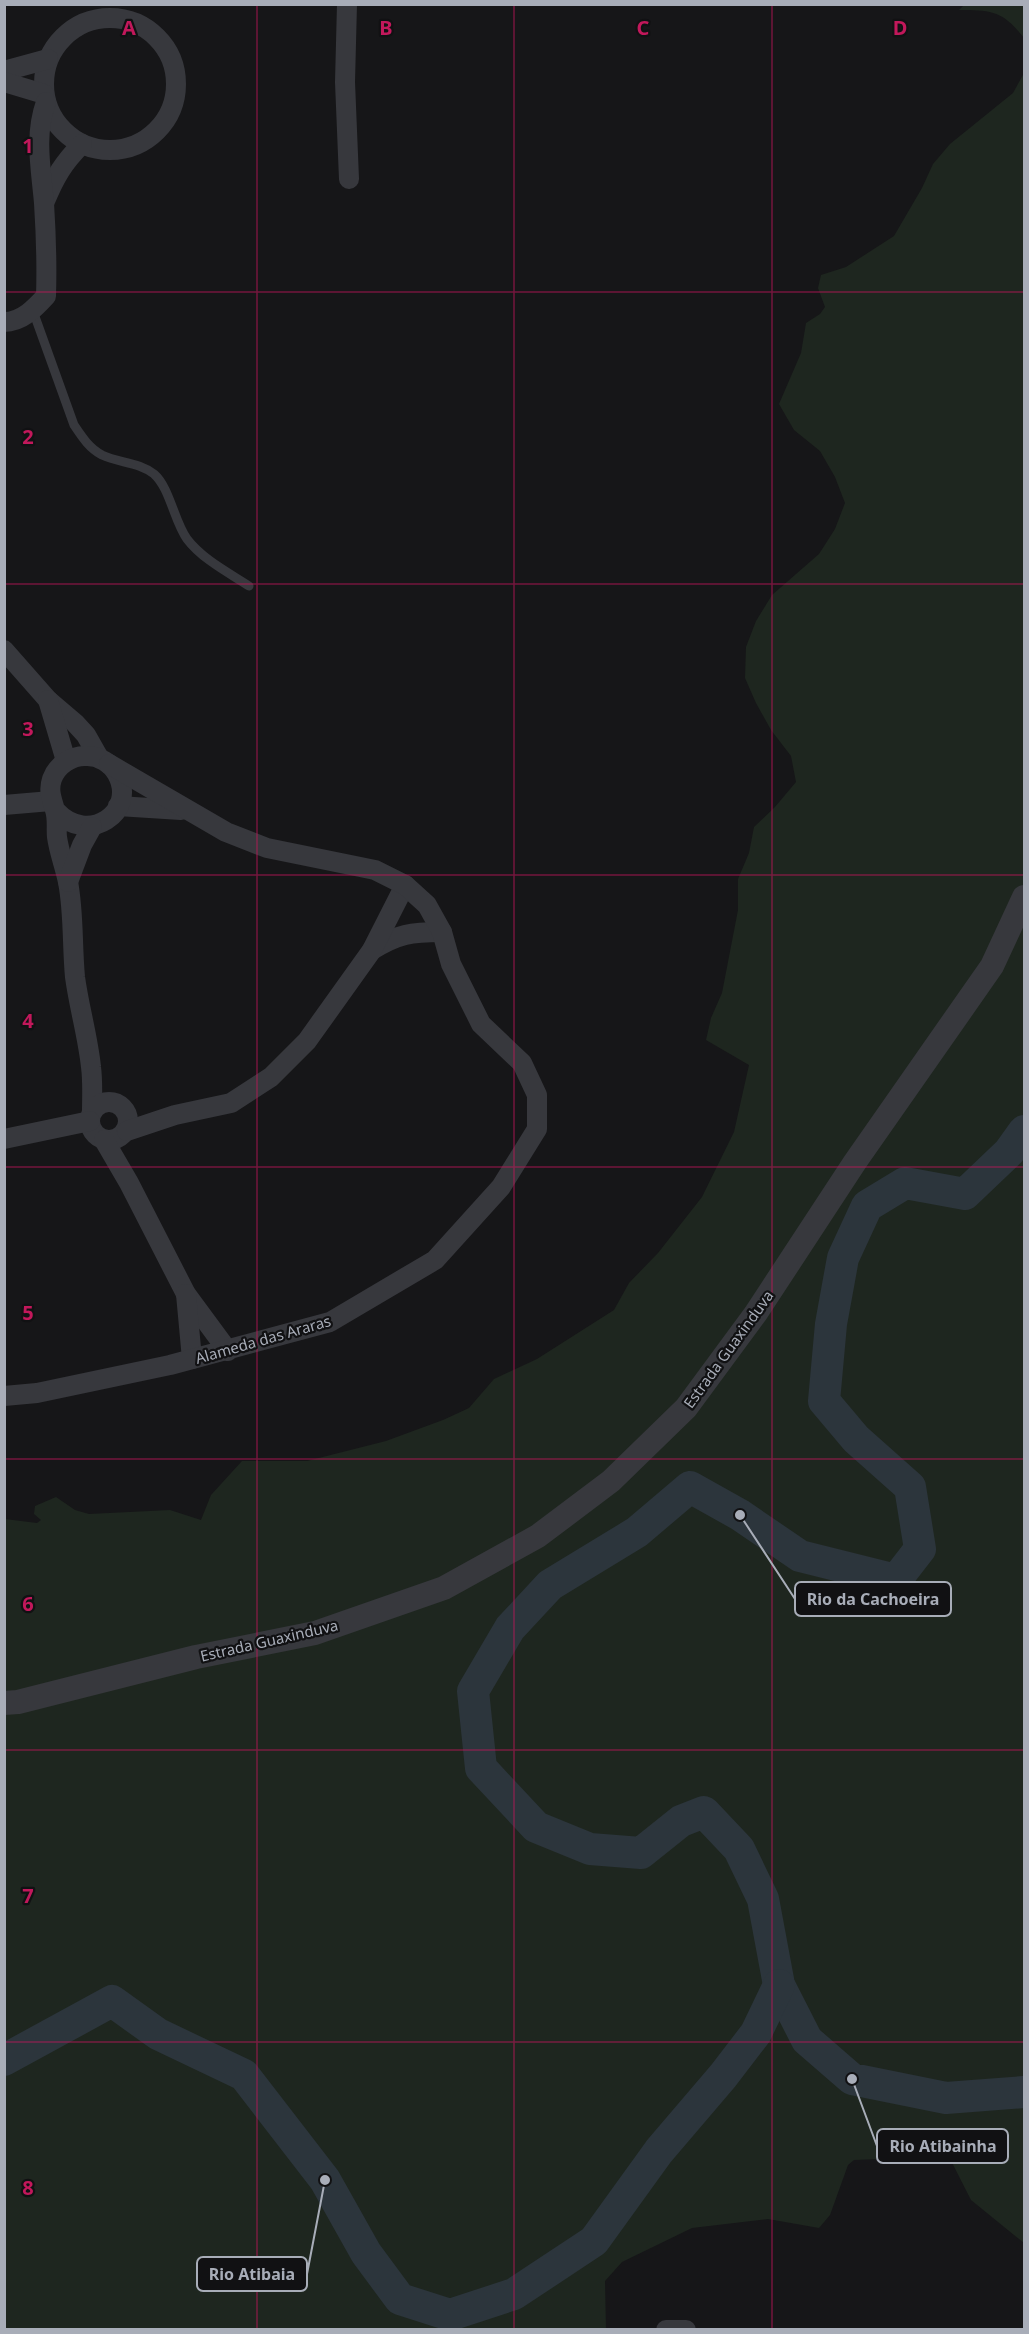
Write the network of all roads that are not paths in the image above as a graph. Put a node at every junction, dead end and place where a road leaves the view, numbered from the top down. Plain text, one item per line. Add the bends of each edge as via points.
1 (347, 4) edge
2 (48, 59) junction
3 (4, 71) edge
4 (4, 82) edge
5 (45, 98) junction
6 (82, 144) junction
7 (349, 179) dead end
8 (44, 204) junction
9 (33, 311) junction
10 (4, 322) edge
11 (249, 586) dead end
12 (4, 650) edge
13 (48, 700) junction
14 (66, 761) junction
15 (104, 761) junction
16 (4, 804) edge
17 (53, 806) junction
18 (118, 806) junction
19 (187, 811) junction
20 (92, 827) junction
21 (68, 882) junction
22 (405, 885) junction
23 (1024, 897) edge
24 (442, 932) junction
25 (372, 950) junction
26 (109, 1124) junction
27 (4, 1139) edge
28 (186, 1294) junction
29 (228, 1351) junction
30 (192, 1359) junction
31 (4, 1396) edge
32 (4, 1703) edge

1 - 7 street
2 - 3 street
2 - 5 street
2 - 6 street via 58,42 73,29 110,18 130,21 147,30 162,43 172,60 175,98 168,117 156,132 121,149 101,150
4 - 5 street
5 - 6 street via 54,120
5 - 8 street via 38,140
6 - 8 street via 65,160
8 - 9 street via 46,296
9 - 10 street
9 - 11 lane via 74,425 85,441 101,454 154,474 191,544
12 - 13 street
13 - 14 street
13 - 15 street via 75,723
14 - 15 street via 88,756
14 - 17 street via 52,778
15 - 18 street via 121,784
15 - 19 street, Alameda das Araras
16 - 17 street
17 - 20 street via 72,824
17 - 21 street
18 - 19 street
18 - 20 street via 112,816
19 - 22 street, Alameda das Araras via 267,848 375,870
20 - 21 street
21 - 26 street via 75,978 91,1067
22 - 24 street, Alameda das Araras via 427,905
22 - 25 street
23 - 32 street, Estrada Guaxinduva via 992,966 855,1162 756,1313 686,1408 611,1482 538,1536 444,1588 315,1633
24 - 25 street via 405,933
24 - 29 street, Alameda das Araras via 451,964 481,1024 522,1063 537,1095 537,1129 501,1187 435,1260 330,1322
25 - 26 street via 307,1041 271,1077 231,1103
26 - 27 street
26 - 28 street via 129,1183
28 - 29 street
28 - 30 street
29 - 30 street, Alameda das Araras
30 - 31 street, Alameda das Araras via 38,1393

